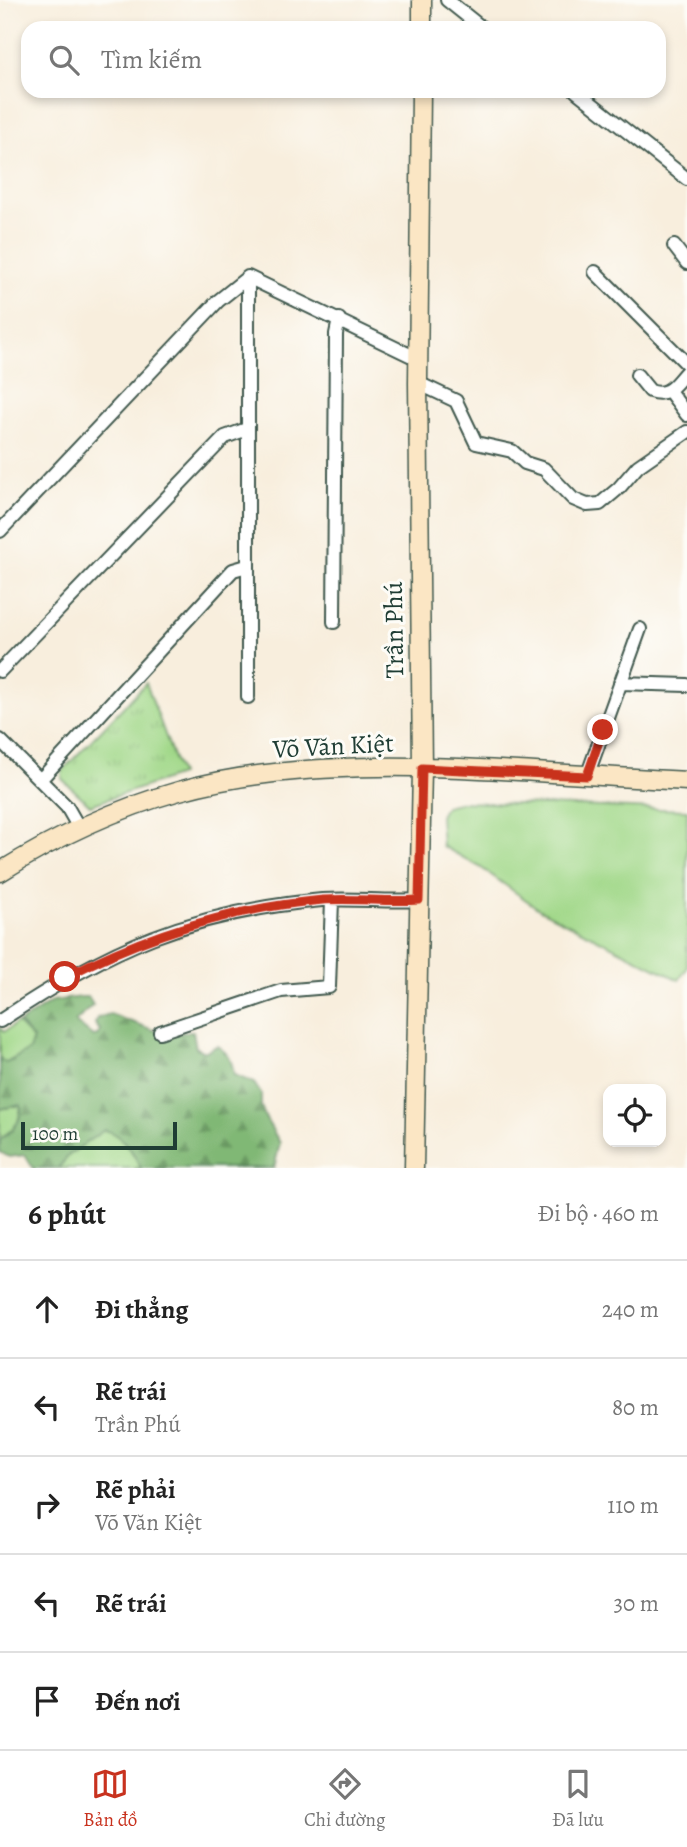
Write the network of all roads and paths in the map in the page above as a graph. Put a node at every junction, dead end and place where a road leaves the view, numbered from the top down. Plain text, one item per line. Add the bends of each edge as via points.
1 (422, 0) edge
2 (446, 0) edge
3 (422, 21) edge
4 (473, 21) edge
5 (421, 98) edge
6 (585, 98) edge
7 (687, 179) edge
8 (674, 246) dead end
9 (687, 263) edge
10 (595, 272) dead end
11 (248, 276) junction
12 (339, 319) junction
13 (418, 359) junction
14 (687, 364) edge
15 (687, 371) edge
16 (638, 375) dead end
17 (418, 383) junction
18 (670, 391) junction
19 (687, 415) edge
20 (247, 429) junction
21 (687, 432) edge
22 (0, 531) edge
23 (247, 566) junction
24 (334, 622) dead end
25 (640, 629) dead end
26 (0, 670) edge
27 (620, 683) junction
28 (687, 685) edge
29 (248, 697) dead end
30 (0, 740) edge
31 (422, 768) junction
32 (587, 776) junction
33 (41, 779) junction
34 (687, 781) edge
35 (79, 828) junction
36 (0, 872) edge
37 (332, 900) junction
38 (419, 900) junction
39 (0, 1021) edge
40 (160, 1032) dead end
41 (414, 1168) edge

1 - 3 main road
2 - 4 street
5 - 13 main road, Trần Phú
6 - 7 street
8 - 9 street
10 - 14 street
11 - 12 street
11 - 20 street
11 - 22 street via 218,301
12 - 13 street
12 - 24 street
13 - 17 main road, Trần Phú
15 - 18 street
16 - 18 street via 650,391
17 - 21 street via 456,401 476,443 512,451 525,463 544,469 573,499 587,505 600,504 638,466
17 - 31 main road, Trần Phú
18 - 19 street
20 - 23 street
20 - 26 street via 225,437
23 - 29 street
23 - 33 street via 233,570
25 - 27 street
27 - 28 street
27 - 32 street
30 - 33 street
31 - 32 main road, Võ Văn Kiệt
31 - 35 main road, Võ Văn Kiệt via 307,771 239,779 180,791
31 - 38 main road, Trần Phú
32 - 34 main road, Võ Văn Kiệt
33 - 35 street
35 - 36 main road, Võ Văn Kiệt
37 - 38 street
37 - 39 street via 244,910 154,936 65,977
37 - 40 street via 329,987 281,991
38 - 41 main road, Trần Phú

